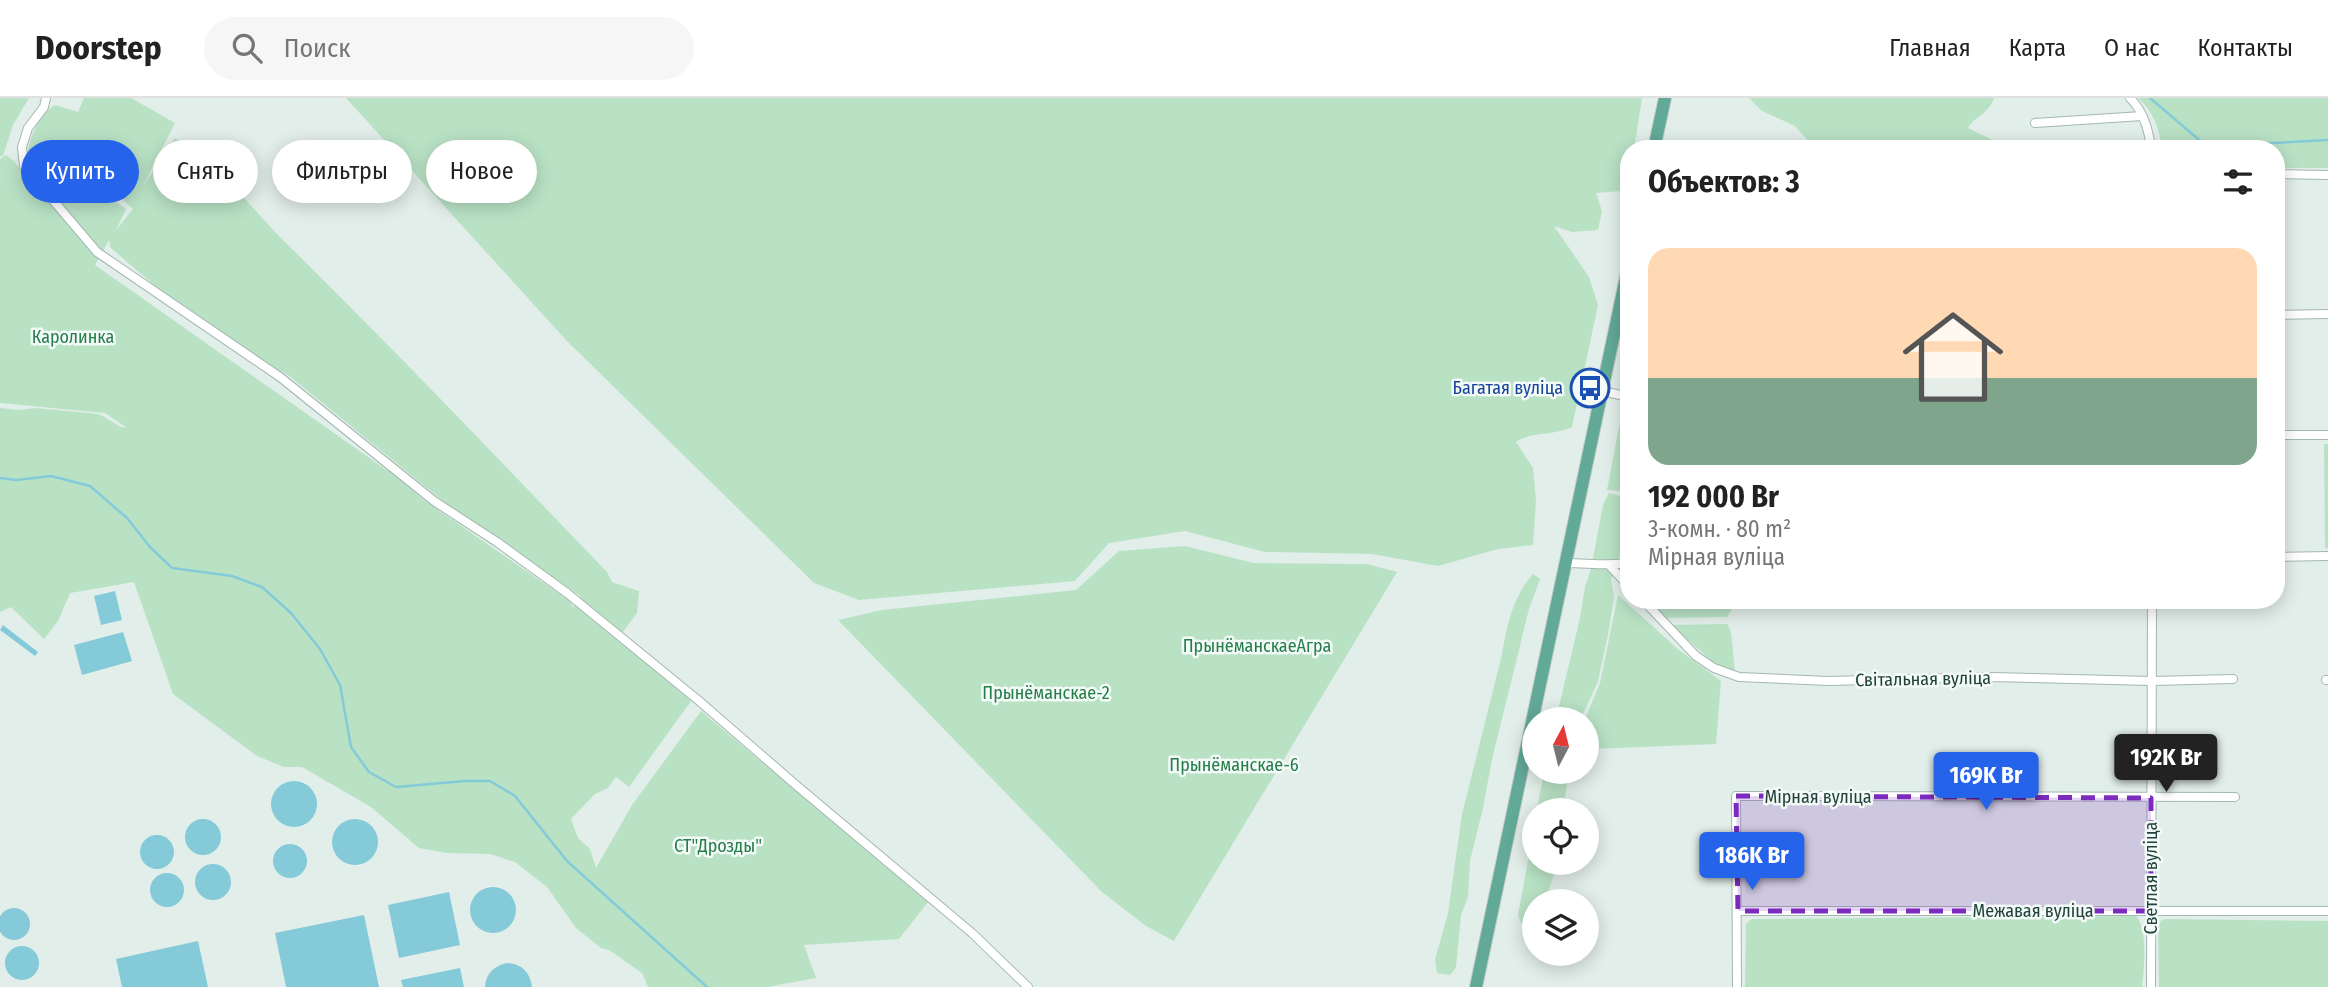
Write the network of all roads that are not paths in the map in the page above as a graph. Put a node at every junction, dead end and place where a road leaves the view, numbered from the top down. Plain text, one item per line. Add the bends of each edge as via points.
1 (46, 98) edge
2 (1665, 98) edge
3 (2130, 98) edge
4 (2142, 116) junction
5 (2035, 123) dead end
6 (1656, 140) edge
7 (2149, 140) edge
8 (2285, 174) edge
9 (2328, 176) edge
10 (1620, 306) edge
11 (2328, 314) edge
12 (2285, 315) edge
13 (1602, 391) junction
14 (1620, 395) edge
15 (2285, 435) edge
16 (2328, 435) edge
17 (2285, 556) edge
18 (2328, 556) edge
19 (1566, 563) junction
20 (1620, 564) edge
21 (1610, 566) junction
22 (1620, 577) edge
23 (1652, 609) edge
24 (2152, 609) edge
25 (2233, 679) dead end
26 (2152, 681) junction
27 (2235, 797) dead end
28 (2151, 798) junction
29 (1738, 911) junction
30 (2151, 911) junction
31 (2328, 911) edge
32 (1028, 987) edge
33 (1476, 987) edge
34 (1737, 987) edge
35 (2151, 987) edge

1 - 32 street via 28,128 22,147 24,166 97,252 279,377 434,501 566,593 972,933
2 - 6 main road
3 - 4 street
4 - 5 street
4 - 7 street
8 - 9 street
10 - 13 main road
11 - 12 street
13 - 14 street
13 - 19 main road
15 - 16 street
17 - 18 street
19 - 21 street
19 - 33 main road
20 - 21 street
21 - 22 street
23 - 26 street, Світальная вуліца via 1696,656 1739,677
24 - 26 street, Светлая вуліца
25 - 26 street, Світальная вуліца
26 - 28 street, Светлая вуліца
27 - 28 street, Мірная вуліца
28 - 29 street, Мірная вуліца via 1736,796
28 - 30 street, Светлая вуліца
29 - 30 street, Межавая вуліца
29 - 34 street
30 - 31 street, Межавая вуліца
30 - 35 street, Светлая вуліца

